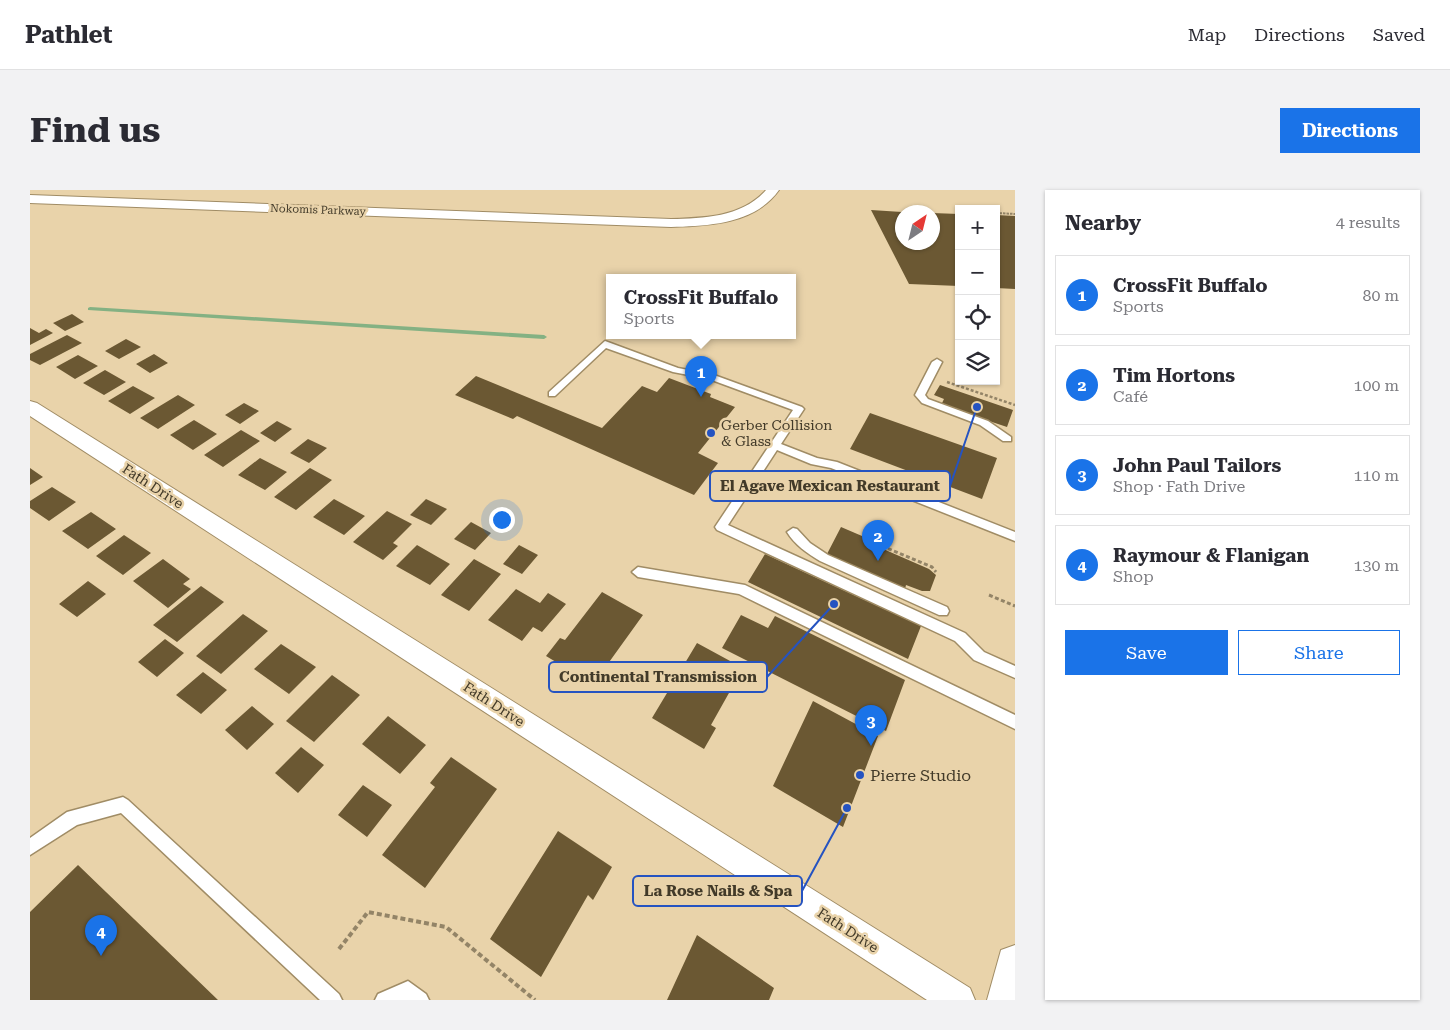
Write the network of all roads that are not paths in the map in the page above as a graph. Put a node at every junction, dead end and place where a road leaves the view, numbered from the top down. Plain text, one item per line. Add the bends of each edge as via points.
1 (773, 190) edge
2 (30, 199) edge
3 (936, 362) dead end
4 (552, 394) dead end
5 (30, 407) edge
6 (1006, 439) dead end
7 (775, 445) junction
8 (793, 532) dead end
9 (1015, 537) edge
10 (638, 572) dead end
11 (943, 611) dead end
12 (1015, 672) edge
13 (1015, 722) edge
14 (30, 847) edge
15 (1015, 964) edge
16 (334, 1000) edge
17 (384, 1000) edge
18 (420, 1000) edge
19 (958, 1000) edge
20 (1007, 1000) edge

1 - 2 street, Nokomis Parkway via 757,206 732,215 671,223
3 - 6 lane via 920,394 925,401 984,423
4 - 7 lane via 605,344 676,370 711,377 799,410
5 - 19 street, Fath Drive
7 - 9 lane
7 - 12 lane via 721,527 960,637 980,656
8 - 11 lane via 824,558
10 - 13 lane via 741,589
14 - 16 lane via 73,818 124,805
15 - 20 main road
17 - 18 lane via 408,990

